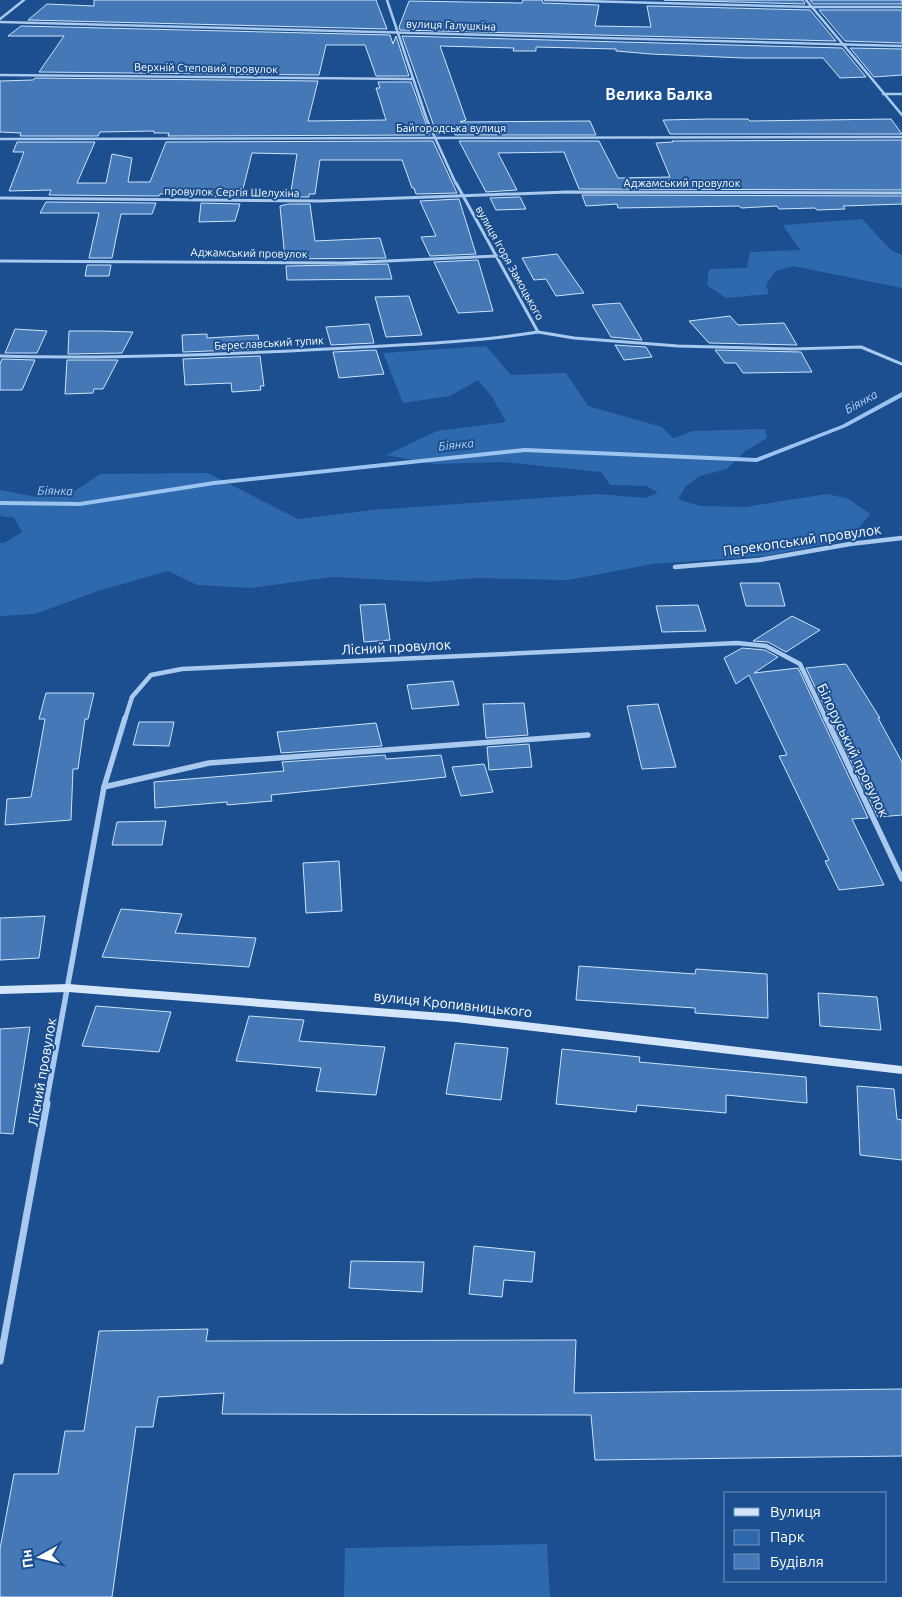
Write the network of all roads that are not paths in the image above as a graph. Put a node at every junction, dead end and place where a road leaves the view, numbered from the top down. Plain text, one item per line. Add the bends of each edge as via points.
1 (24, 0) edge
2 (387, 0) edge
3 (545, 0) edge
4 (806, 0) edge
5 (812, 7) junction
6 (902, 7) edge
7 (0, 20) edge
8 (398, 32) junction
9 (846, 46) junction
10 (902, 46) edge
11 (0, 75) edge
12 (412, 79) junction
13 (883, 94) junction
14 (902, 94) edge
15 (902, 115) edge
16 (434, 137) junction
17 (902, 137) edge
18 (0, 139) edge
19 (902, 193) edge
20 (463, 197) junction
21 (0, 198) edge
22 (497, 256) junction
23 (0, 261) edge
24 (538, 332) junction
25 (0, 356) edge
26 (902, 364) edge
27 (902, 538) edge
28 (675, 566) dead end
29 (766, 646) joint
30 (588, 735) dead end
31 (104, 787) junction
32 (902, 879) edge
33 (68, 988) junction
34 (0, 990) edge
35 (902, 1070) edge
36 (0, 1361) edge

1 - 7 street
2 - 8 street, вулиця Ігоря Замоцького
3 - 5 street
4 - 5 street
5 - 6 street
5 - 9 street
7 - 8 street, вулиця Галушкіна
8 - 9 street, вулиця Галушкіна
8 - 12 street, вулиця Ігоря Замоцького
9 - 10 street, вулиця Галушкіна
9 - 13 street
11 - 12 street, Верхній Степовий провулок
12 - 16 street, вулиця Ігоря Замоцького
13 - 14 street
13 - 15 street
16 - 17 street, Байгородська вулиця
16 - 18 street, Байгородська вулиця
16 - 20 street, вулиця Ігоря Замоцького
19 - 20 street, Аджамський провулок via 567,192
20 - 21 street, провулок Сергія Шелухіна via 320,202
20 - 22 street, вулиця Ігоря Замоцького
22 - 23 street, Аджамський провулок via 343,263
22 - 24 street, вулиця Ігоря Замоцького
24 - 25 street, Береславський тупик via 471,341 207,355
24 - 26 street, вулиця Ігоря Замоцького via 678,346 861,347
27 - 28 street, Перекопський провулок via 759,560
29 - 31 street, Лісний провулок via 727,644 192,668 151,675 132,697
29 - 32 street, Білоруський провулок via 800,664
30 - 31 street via 209,764
31 - 33 street, Лісний провулок
33 - 34 main road, вулиця Кропивницького
33 - 35 main road, вулиця Кропивницького via 456,1018
33 - 36 street, Лісний провулок

